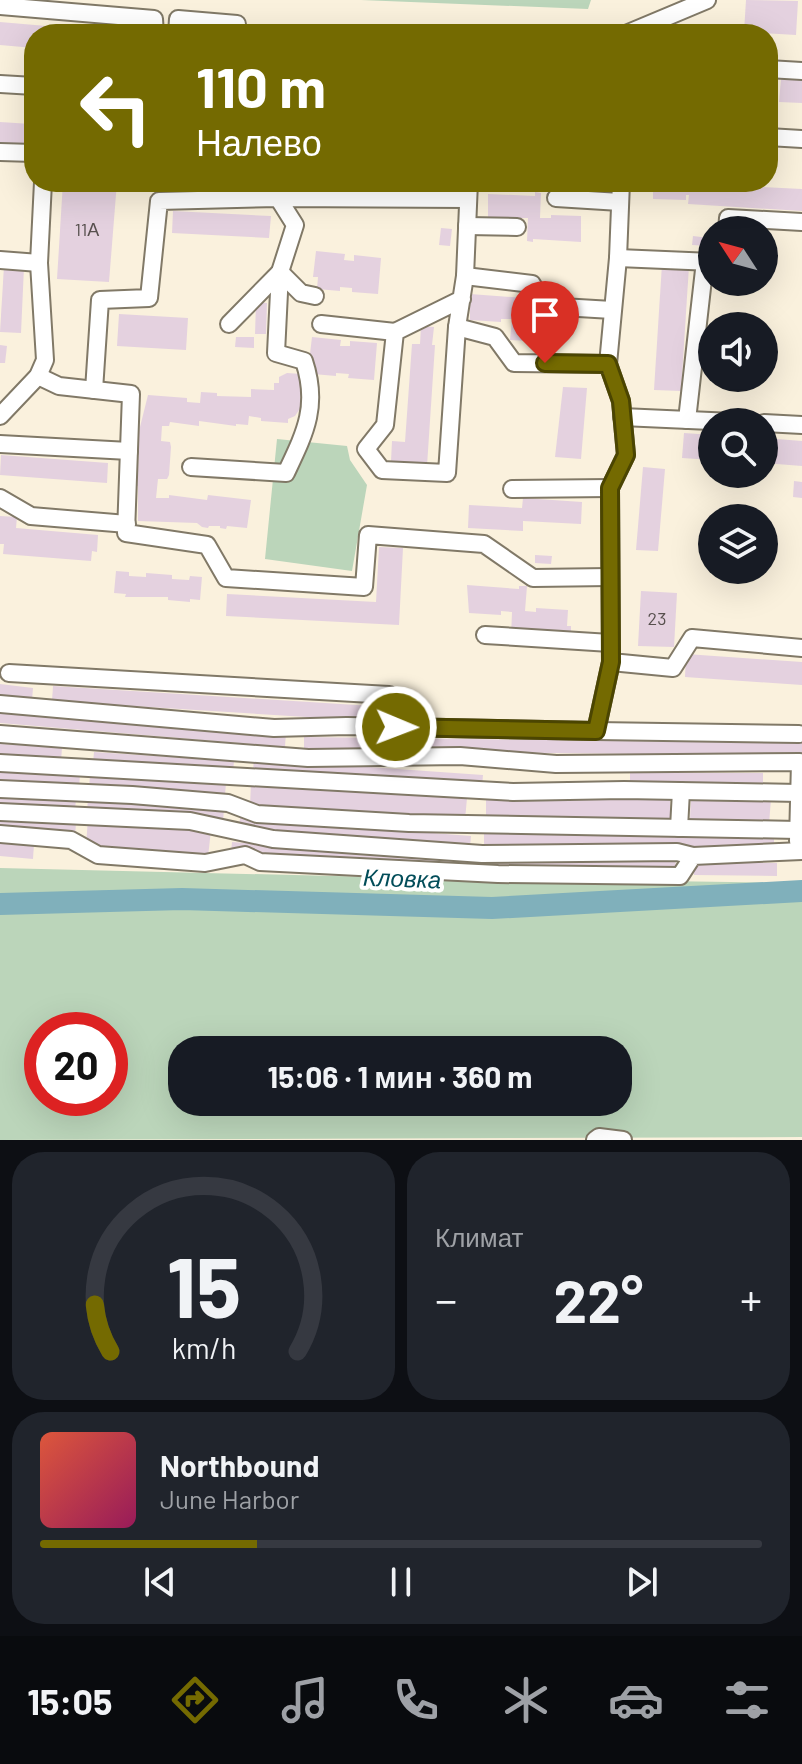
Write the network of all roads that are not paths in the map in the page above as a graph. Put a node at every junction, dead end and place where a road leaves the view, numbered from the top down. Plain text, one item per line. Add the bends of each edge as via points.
1 (707, 0) edge
2 (0, 6) edge
3 (154, 24) edge
4 (178, 24) edge
5 (237, 24) edge
6 (650, 24) edge
7 (778, 70) edge
8 (802, 71) edge
9 (0, 84) edge
10 (24, 85) edge
11 (778, 138) edge
12 (802, 139) edge
13 (0, 152) edge
14 (24, 153) edge
15 (43, 192) edge
16 (257, 192) edge
17 (280, 192) edge
18 (468, 192) edge
19 (620, 192) edge
20 (556, 198) dead end
21 (620, 202) junction
22 (778, 221) edge
23 (802, 222) edge
24 (467, 226) junction
25 (517, 227) dead end
26 (618, 258) junction
27 (0, 260) edge
28 (698, 262) edge
29 (39, 263) junction
30 (280, 272) junction
31 (465, 276) junction
32 (315, 296) dead end
33 (701, 296) edge
34 (462, 299) junction
35 (612, 310) junction
36 (229, 324) dead end
37 (321, 324) dead end
38 (457, 327) junction
39 (395, 332) junction
40 (608, 364) junction
41 (38, 376) junction
42 (94, 390) junction
43 (0, 416) edge
44 (622, 417) junction
45 (687, 420) junction
46 (698, 420) edge
47 (778, 424) edge
48 (802, 425) edge
49 (0, 444) edge
50 (129, 451) junction
51 (191, 467) dead end
52 (610, 488) junction
53 (512, 489) dead end
54 (0, 498) edge
55 (127, 524) junction
56 (610, 577) junction
57 (485, 635) dead end
58 (610, 643) junction
59 (802, 647) edge
60 (611, 662) junction
61 (9, 673) dead end
62 (0, 704) edge
63 (420, 727) junction
64 (596, 731) junction
65 (0, 734) edge
66 (799, 734) dead end
67 (801, 762) edge
68 (0, 763) edge
69 (0, 789) edge
70 (681, 791) junction
71 (799, 793) junction
72 (0, 812) edge
73 (679, 828) junction
74 (798, 830) junction
75 (0, 834) edge
76 (802, 850) edge
77 (693, 856) junction
78 (595, 1140) edge
79 (623, 1140) edge

1 - 6 street
2 - 3 street via 154,19
4 - 5 street via 178,19
7 - 8 street
9 - 10 street
11 - 12 street
13 - 14 street
15 - 29 street
16 - 42 street via 159,201 149,298 100,300
17 - 30 street via 295,225
18 - 24 street
19 - 21 street
20 - 21 street
21 - 26 street
22 - 23 street
24 - 25 street
24 - 31 street
26 - 28 street
26 - 35 street
27 - 29 street
29 - 41 street via 45,360
30 - 32 street via 301,293
30 - 36 street
30 - 51 street via 276,353 304,361 312,384 307,428 286,473
31 - 34 street
31 - 35 street via 532,284 545,306
33 - 45 street
34 - 38 street
34 - 39 street
35 - 40 street
37 - 39 street
38 - 39 street via 447,473 382,470 366,449 385,425
38 - 40 street via 495,337 514,363
40 - 44 street
41 - 42 street via 59,386
41 - 43 street
42 - 50 street via 131,394
44 - 45 street
44 - 52 street via 626,455
45 - 46 street
47 - 48 street
49 - 50 street
50 - 55 street
52 - 53 street
52 - 56 street
54 - 55 street via 31,516
55 - 56 street via 126,533 207,545 226,578 364,587 368,535 484,544 533,578
56 - 58 street
57 - 58 street
58 - 60 street
59 - 60 street via 692,638 673,668
60 - 64 street
61 - 63 street via 389,695
62 - 63 street via 274,728
63 - 64 street
64 - 66 street
65 - 67 street via 308,758
67 - 71 street
68 - 70 street via 513,792
69 - 73 street via 132,795 228,803 257,814 409,823
70 - 71 street
70 - 73 street
71 - 74 street
72 - 77 street via 190,821 273,839 482,854
73 - 74 street
74 - 76 street
75 - 77 street via 71,840 98,855 205,863 245,855 260,862 498,874 680,876
76 - 77 street
78 - 79 street

